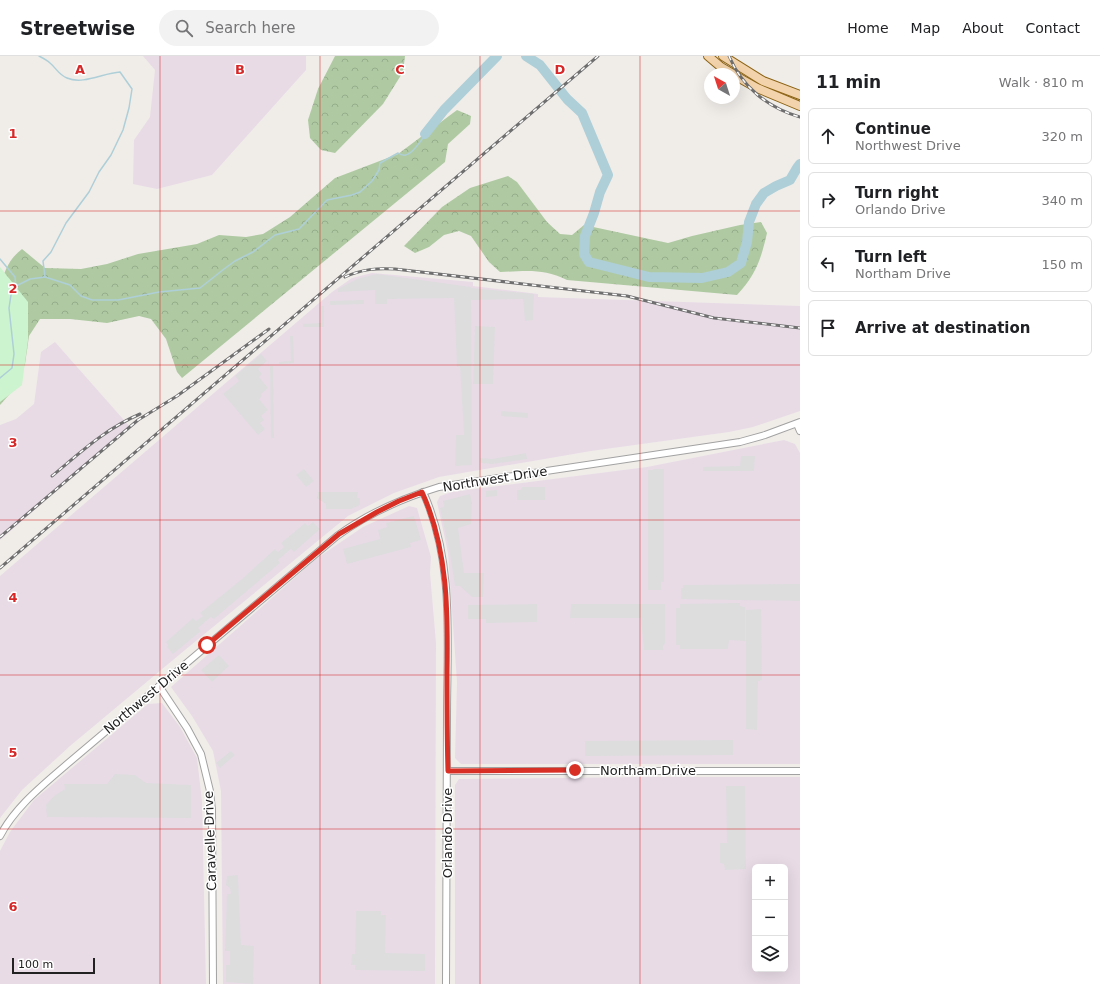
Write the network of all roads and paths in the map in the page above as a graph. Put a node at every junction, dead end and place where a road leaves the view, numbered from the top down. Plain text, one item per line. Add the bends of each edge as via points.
1 (708, 56) edge
2 (723, 56) edge
3 (723, 68) edge
4 (740, 78) edge
5 (800, 95) edge
6 (800, 106) edge
7 (798, 423) edge
8 (800, 431) edge
9 (422, 492) junction
10 (160, 686) junction
11 (448, 771) junction
12 (800, 771) edge
13 (0, 836) edge
14 (213, 984) edge
15 (446, 984) edge

1 - 3 main road
2 - 5 main road via 763,81
4 - 6 main road
7 - 8 street
7 - 9 street, Northwest Drive via 765,436 740,442 476,481
9 - 10 street, Northwest Drive via 377,512 339,534
9 - 11 street, Orlando Drive via 438,540 446,595
10 - 13 street, Northwest Drive via 36,792 17,811
10 - 14 street, Caravelle Drive via 201,754 210,790
11 - 12 street, Northam Drive
11 - 15 street, Orlando Drive

